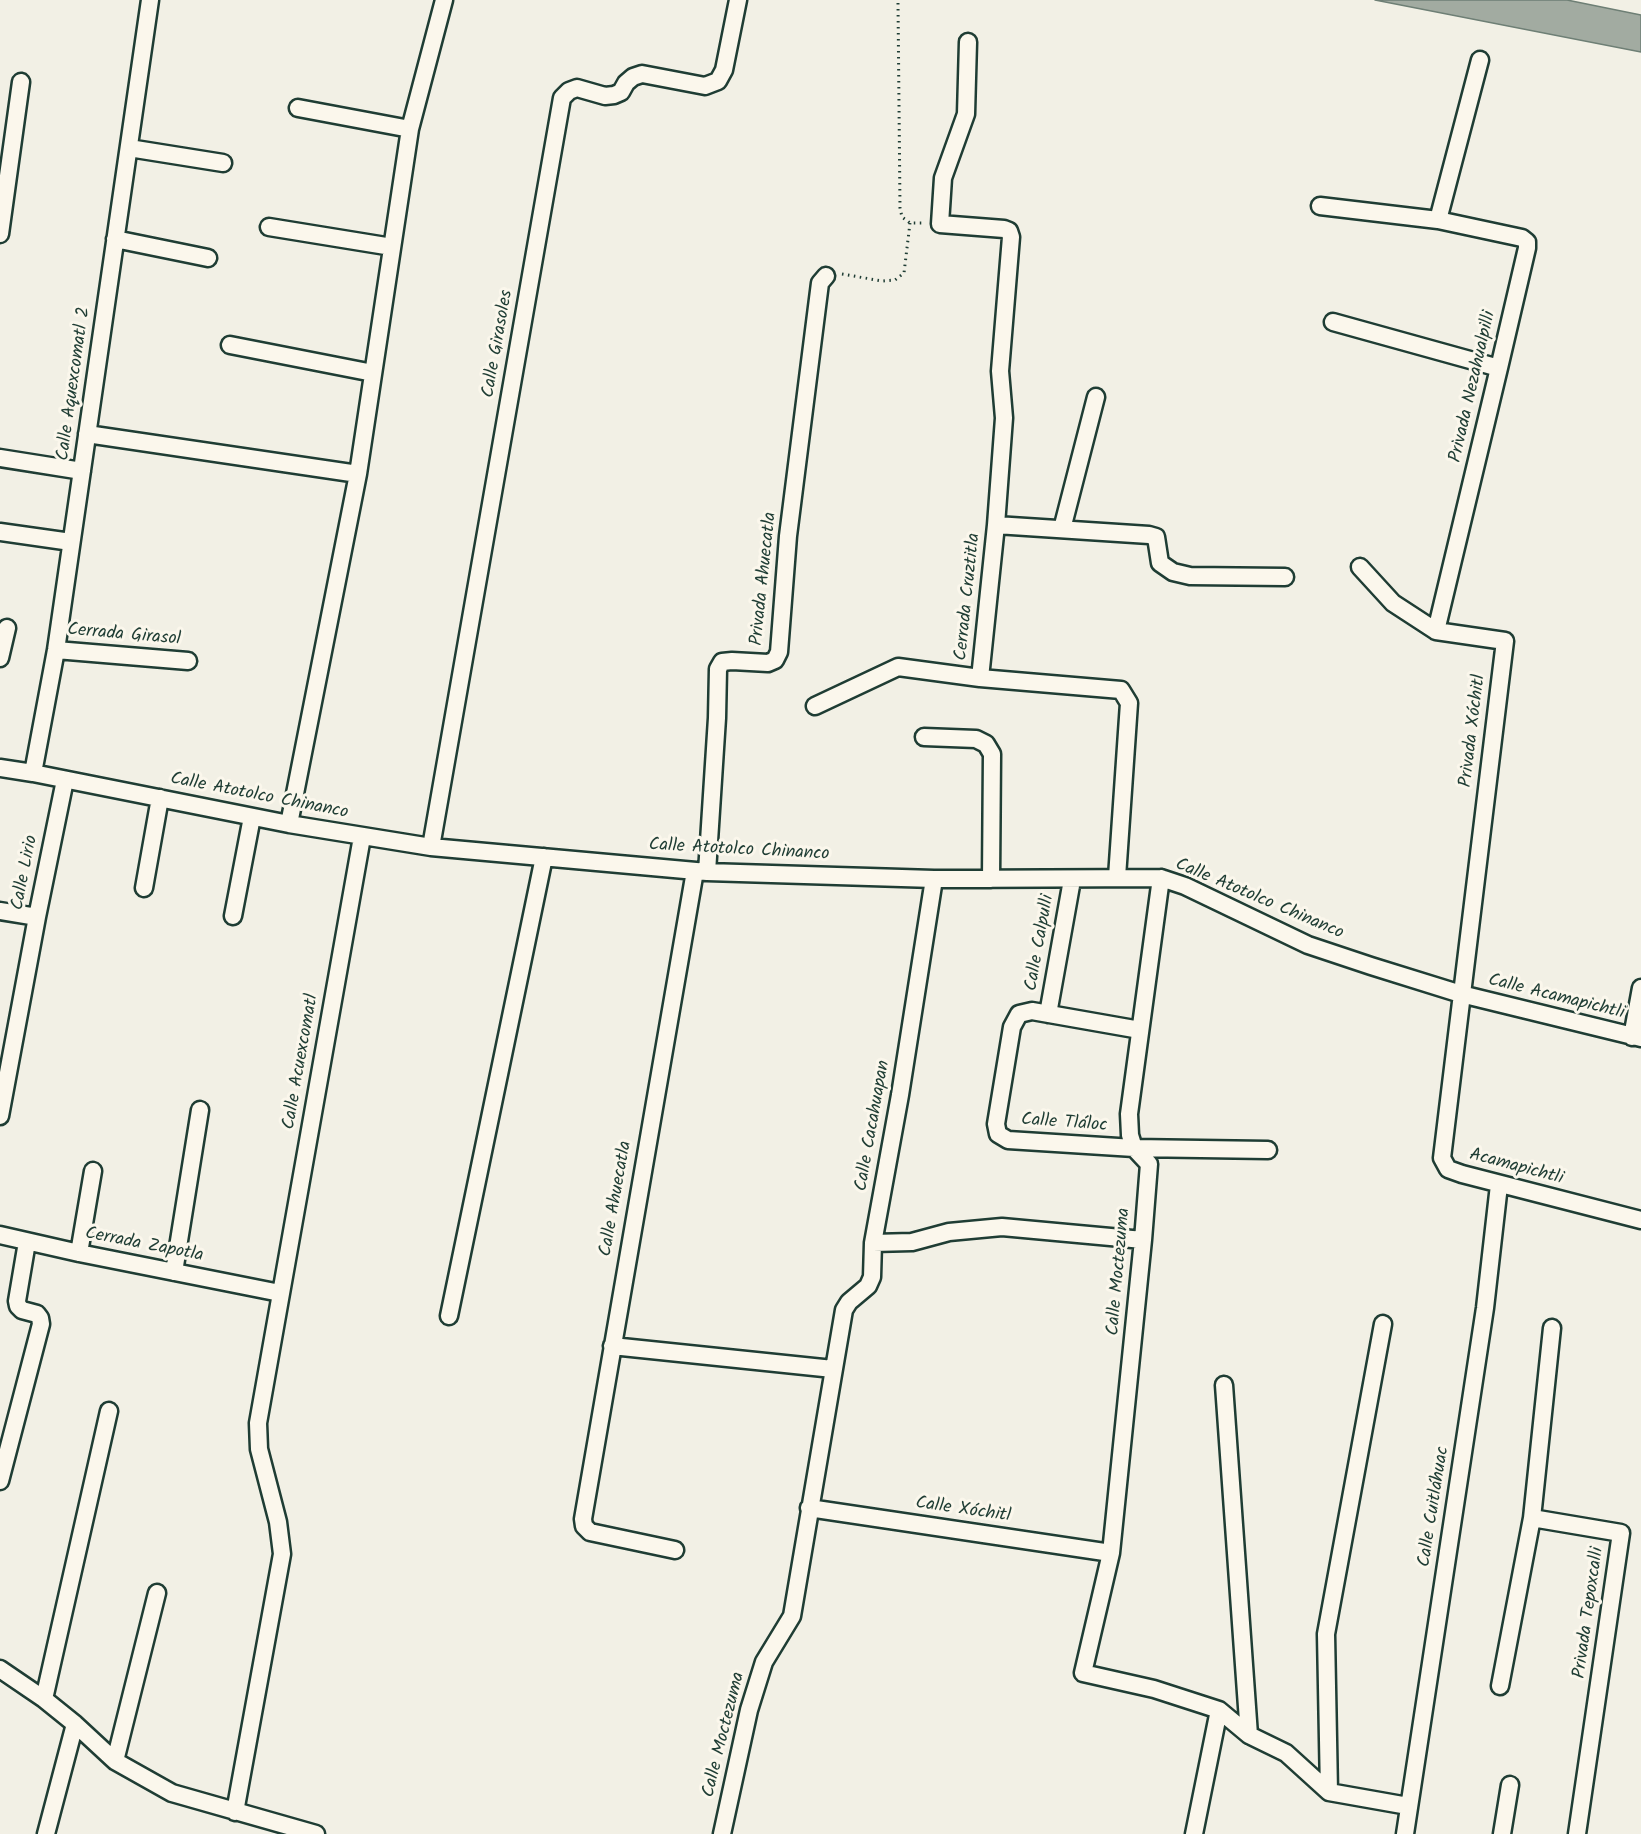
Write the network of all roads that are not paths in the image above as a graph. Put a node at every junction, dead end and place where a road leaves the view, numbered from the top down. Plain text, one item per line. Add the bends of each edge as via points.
1 (150, 0) edge
2 (444, 0) edge
3 (738, 0) edge
4 (968, 42) dead end
5 (1480, 60) dead end
6 (21, 82) dead end
7 (298, 108) dead end
8 (410, 129) junction
9 (129, 148) junction
10 (223, 163) dead end
11 (1320, 206) dead end
12 (1438, 220) junction
13 (269, 226) dead end
14 (0, 234) edge
15 (115, 239) junction
16 (392, 248) junction
17 (208, 258) dead end
18 (826, 276) road end
19 (1333, 322) dead end
20 (230, 345) dead end
21 (1499, 368) junction
22 (373, 373) junction
23 (1096, 397) dead end
24 (87, 434) junction
25 (0, 458) edge
26 (82, 471) junction
27 (358, 474) junction
28 (996, 525) junction
29 (1062, 529) junction
30 (0, 532) edge
31 (71, 542) junction
32 (1360, 567) dead end
33 (1285, 577) dead end
34 (7, 628) dead end
35 (1436, 631) junction
36 (56, 650) junction
37 (0, 658) edge
38 (188, 661) dead end
39 (980, 678) junction
40 (815, 706) dead end
41 (924, 737) dead end
42 (0, 768) edge
43 (33, 773) junction
44 (65, 780) junction
45 (160, 798) junction
46 (252, 817) junction
47 (289, 824) junction
48 (362, 837) junction
49 (431, 847) junction
50 (544, 857) junction
51 (701, 871) junction
52 (1116, 878) junction
53 (1161, 878) junction
54 (934, 879) junction
55 (991, 879) junction
56 (1072, 880) junction
57 (144, 888) dead end
58 (0, 911) edge
59 (233, 916) dead end
60 (37, 917) junction
61 (1641, 988) edge
62 (1461, 994) junction
63 (1048, 1014) junction
64 (1140, 1030) junction
65 (1637, 1037) edge
66 (1, 1109) edge
67 (200, 1110) dead end
68 (1134, 1149) junction
69 (1268, 1150) dead end
70 (93, 1172) dead end
71 (1499, 1185) junction
72 (1641, 1220) edge
73 (0, 1235) edge
74 (1143, 1240) junction
75 (27, 1242) junction
76 (873, 1243) junction
77 (79, 1253) junction
78 (174, 1272) junction
79 (280, 1293) junction
80 (449, 1316) dead end
81 (1383, 1324) dead end
82 (1552, 1328) dead end
83 (612, 1346) junction
84 (833, 1369) junction
85 (1224, 1385) dead end
86 (109, 1411) dead end
87 (0, 1481) edge
88 (809, 1508) junction
89 (1532, 1518) junction
90 (675, 1550) dead end
91 (1111, 1553) junction
92 (157, 1593) dead end
93 (0, 1669) edge
94 (1500, 1686) dead end
95 (45, 1699) junction
96 (1219, 1710) junction
97 (75, 1724) junction
98 (1249, 1735) junction
99 (115, 1761) junction
100 (1510, 1785) dead end
101 (1329, 1792) junction
102 (1408, 1806) junction
103 (235, 1812) junction
104 (46, 1834) edge
105 (316, 1834) edge
106 (722, 1834) edge
107 (1194, 1834) edge
108 (1405, 1834) edge
109 (1502, 1834) edge
110 (1577, 1834) edge

1 - 9 street, Calle Aquexcomatl 2
2 - 8 street
3 - 49 street, Calle Girasoles via 724,70 718,81 705,86 642,74 614,95 577,88 562,99
4 - 28 street, Cerrada Cruztitla via 966,114 943,178 940,224 1010,231 1000,372 1004,418
5 - 12 street
6 - 14 street
7 - 8 street
8 - 16 street
9 - 10 street
9 - 15 street, Calle Aquexcomatl 2
11 - 12 street, Privada Nezahualpilli
12 - 21 street, Privada Nezahualpilli via 1527,242
13 - 16 street
15 - 17 street
15 - 24 street, Calle Aquexcomatl 2
16 - 22 street
18 - 51 street, Privada Ahuecatla via 820,283 790,525 779,652 768,663 722,662 718,669 717,718
19 - 21 street
20 - 22 street
21 - 35 street, Privada Nezahualpilli
22 - 27 street
23 - 29 street
24 - 26 street, Calle Aquexcomatl 2
24 - 27 street
25 - 26 street
26 - 31 street, Calle Aquexcomatl 2
27 - 47 street
28 - 29 street
28 - 39 street, Cerrada Cruztitla
29 - 33 street via 1156,537 1160,563 1173,572 1190,576
30 - 31 street
31 - 36 street, Calle Aquexcomatl 2
32 - 35 street, Privada Xóchitl via 1393,603
34 - 37 street
35 - 62 street, Privada Xóchitl via 1505,641
36 - 38 street, Cerrada Girasol
36 - 43 street, Calle Aquexcomatl 2
39 - 40 street via 898,667
39 - 52 street, Cerrada Cruztitla via 1121,690 1129,703
41 - 55 street via 976,739 986,744 992,754
42 - 43 street, Calle Atotolco Chinanco
43 - 44 street, Calle Atotolco Chinanco
44 - 45 street, Calle Atotolco Chinanco
44 - 60 street, Calle Lirio
45 - 46 street, Calle Atotolco Chinanco
45 - 57 street
46 - 47 street, Calle Atotolco Chinanco
46 - 59 street
47 - 48 street, Calle Atotolco Chinanco
48 - 49 street, Calle Atotolco Chinanco
48 - 79 street, Calle Acuexcomatl
49 - 50 street, Calle Atotolco Chinanco
50 - 51 street, Calle Atotolco Chinanco
50 - 80 street
51 - 54 street, Calle Atotolco Chinanco
51 - 83 street, Calle Ahuecatla
52 - 53 street, Calle Atotolco Chinanco
52 - 56 street, Calle Atotolco Chinanco
53 - 62 street, Calle Atotolco Chinanco via 1308,945
53 - 64 street, Calle Moctezuma
54 - 55 street, Calle Atotolco Chinanco
54 - 76 street, Calle Cacahuapan
55 - 56 street, Calle Atotolco Chinanco
56 - 63 street, Calle Calpulli
58 - 60 street
60 - 66 street, Calle Lirio
61 - 65 street
62 - 65 street, Calle Acamapichtli
62 - 71 street, Acamapichtli via 1442,1158 1448,1169
63 - 64 street, Calle Tláloc
63 - 68 street, Calle Tláloc via 1019,1014 1012,1027 996,1124 998,1134 1008,1140
64 - 68 street, Calle Moctezuma via 1129,1114
67 - 78 street
68 - 69 street, Calle Tláloc
68 - 74 street, Calle Moctezuma via 1149,1164
70 - 77 street
71 - 72 street, Acamapichtli
71 - 102 street, Calle Cuitláhuac via 1485,1308
73 - 75 street, Cerrada Zapotla
74 - 76 street via 1002,1227 949,1232 912,1242
74 - 91 street, Calle Moctezuma
75 - 77 street, Cerrada Zapotla
75 - 87 street via 17,1301 22,1310 37,1314 41,1324
76 - 84 street, Calle Cacahuapan via 872,1277 844,1310
77 - 78 street, Cerrada Zapotla
78 - 79 street, Cerrada Zapotla
79 - 103 street, Calle Acuexcomatl via 258,1423 259,1449 279,1522 282,1554
81 - 101 street via 1326,1634
82 - 89 street
83 - 84 street
83 - 90 street, Calle Ahuecatla via 584,1526 590,1532
84 - 88 street, Calle Moctezuma
85 - 98 street
86 - 95 street
88 - 91 street, Calle Xóchitl
88 - 106 street, Calle Moctezuma via 792,1616 764,1662 749,1710
89 - 94 street
89 - 110 street, Privada Tepoxcalli via 1622,1533
91 - 96 street, Calle Moctezuma via 1083,1673 1155,1689
92 - 99 street
93 - 95 street
95 - 97 street
96 - 98 street
96 - 107 street
97 - 99 street
97 - 104 street
98 - 101 street via 1286,1753
99 - 103 street via 172,1793
100 - 109 street
101 - 102 street
102 - 108 street, Calle Cuitláhuac
103 - 105 street

